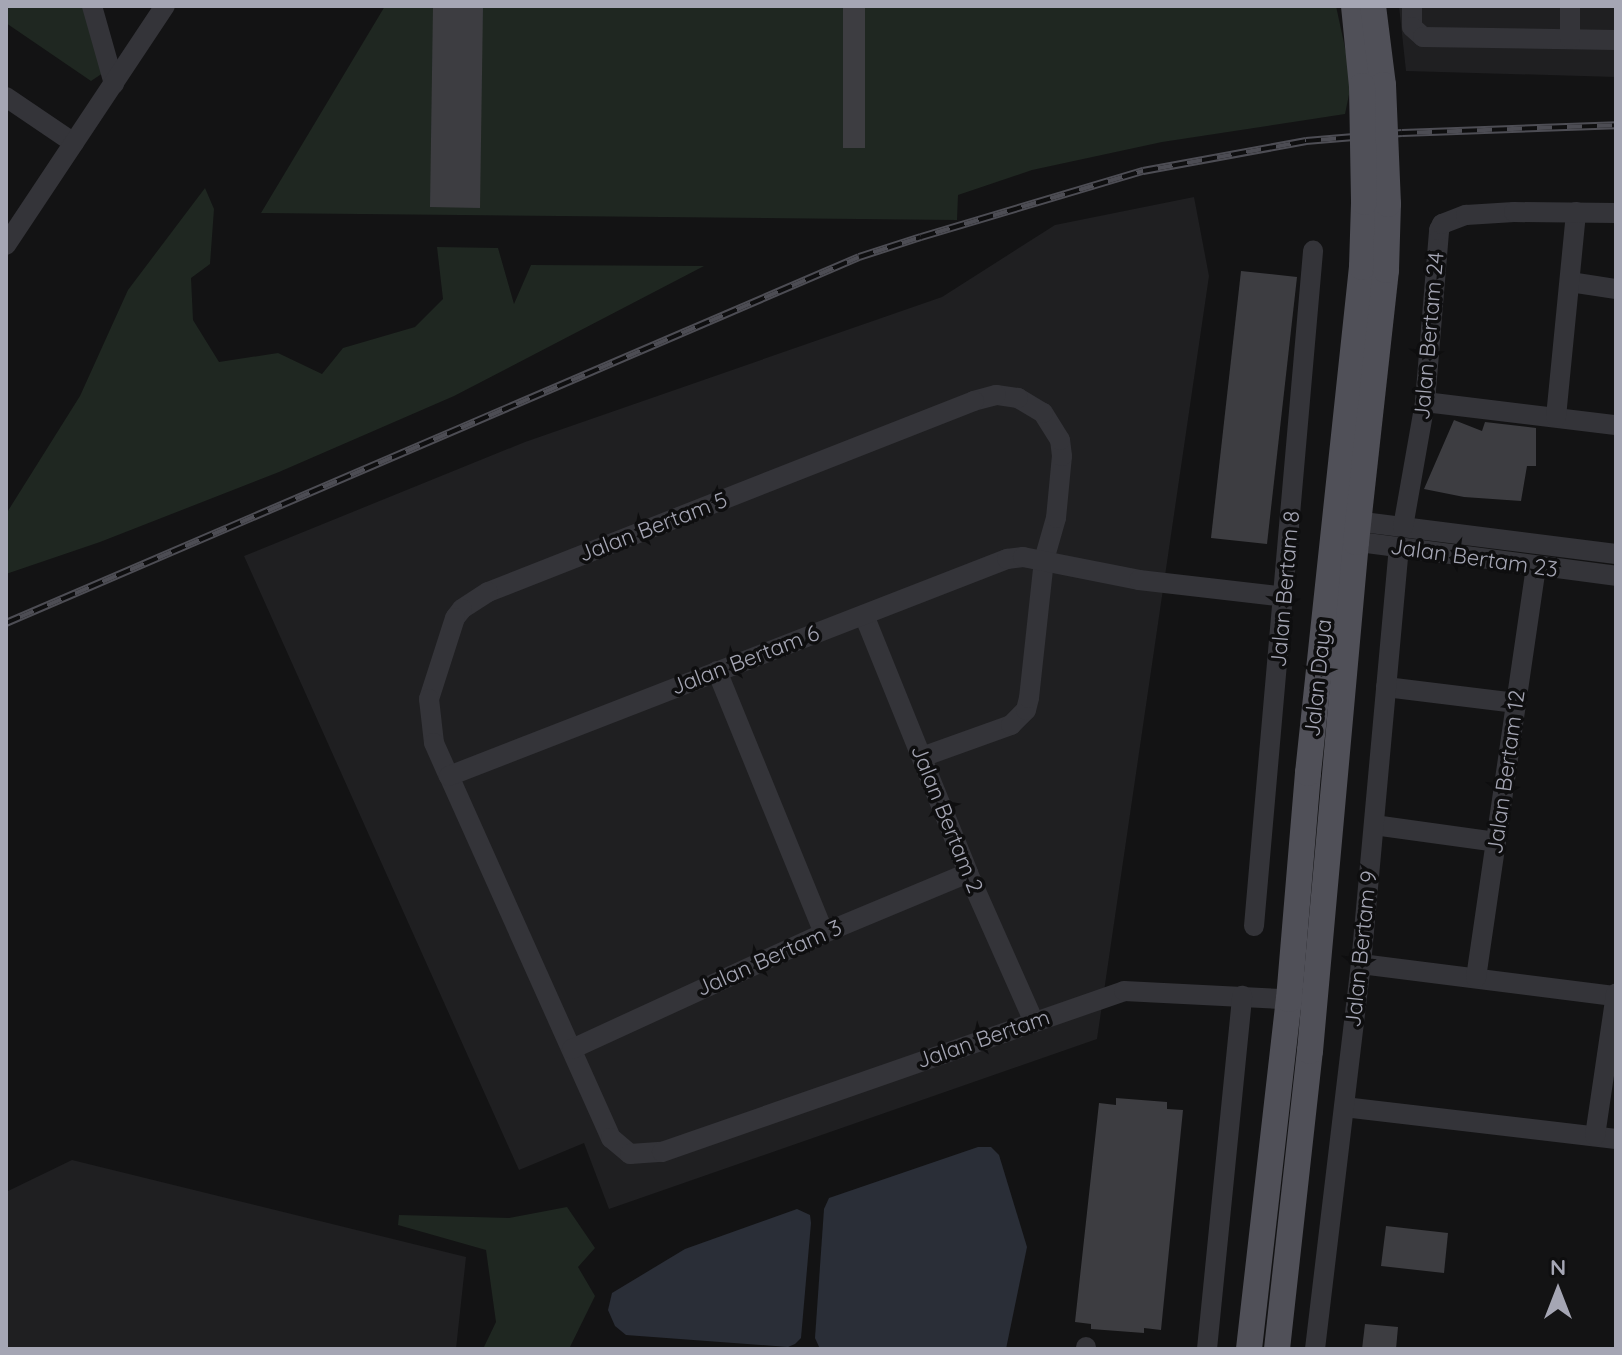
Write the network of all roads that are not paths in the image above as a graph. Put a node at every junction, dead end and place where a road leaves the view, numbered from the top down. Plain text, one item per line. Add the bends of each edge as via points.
1 (92, 6) edge
2 (165, 6) edge
3 (1354, 6) edge
4 (1373, 6) edge
5 (1412, 6) edge
6 (1570, 6) edge
7 (1570, 39) junction
8 (1616, 40) edge
9 (114, 84) junction
10 (1373, 85) junction
11 (6, 97) edge
12 (74, 143) junction
13 (1576, 212) junction
14 (1616, 213) edge
15 (6, 245) edge
16 (1313, 251) dead end
17 (1570, 282) junction
18 (1616, 289) edge
19 (1425, 402) junction
20 (1556, 417) junction
21 (1616, 425) edge
22 (1403, 527) junction
23 (1345, 530) junction
24 (1399, 548) junction
25 (1616, 554) edge
26 (1044, 560) junction
27 (1536, 566) junction
28 (1616, 576) edge
29 (1285, 597) junction
30 (864, 615) junction
31 (717, 671) junction
32 (1386, 687) junction
33 (1516, 703) junction
34 (922, 757) junction
35 (449, 776) junction
36 (1374, 825) junction
37 (1496, 842) junction
38 (968, 873) junction
39 (1254, 926) dead end
40 (824, 933) junction
41 (1361, 964) junction
42 (1476, 978) junction
43 (1616, 995) edge
44 (1242, 996) junction
45 (1302, 1000) junction
46 (1034, 1022) junction
47 (572, 1049) junction
48 (1344, 1107) junction
49 (1595, 1136) junction
50 (1616, 1139) edge
51 (662, 1152) joint
52 (1207, 1349) edge
53 (1249, 1349) edge
54 (1277, 1349) edge
55 (1315, 1349) edge

1 - 9 street
2 - 9 street
3 - 10 main road, Jalan Daya
4 - 10 main road, Jalan Daya
5 - 7 street via 1412,27 1423,37
6 - 7 street
7 - 8 street
9 - 12 street
10 - 23 main road, Jalan Daya, bridge via 1376,203 1386,270
11 - 12 street
12 - 15 street
13 - 14 street, Jalan Bertam 24
13 - 17 street
13 - 19 street, Jalan Bertam 24 via 1477,214 1442,224
16 - 29 street, Jalan Bertam 8
17 - 18 street
17 - 20 street
19 - 20 street
19 - 22 street, Jalan Bertam 24
20 - 21 street
22 - 23 street, Jalan Bertam 23
22 - 25 street, Jalan Bertam 23
23 - 24 street, Jalan Bertam 23
23 - 45 main road, Jalan Daya
24 - 27 street, Jalan Bertam 23
24 - 32 street, Jalan Bertam 9
26 - 29 street, Jalan Bertam 6 via 1139,580
26 - 30 street, Jalan Bertam 6 via 1023,557 988,564
26 - 34 street, Jalan Bertam 5 via 1026,710 1011,725
26 - 35 street, Jalan Bertam 5 via 1061,489 1060,440 1043,413 1018,398 996,395 974,401 473,600 455,618 429,699 434,743
27 - 28 street, Jalan Bertam 23
27 - 33 street, Jalan Bertam 12
29 - 39 street, Jalan Bertam 8
30 - 31 street, Jalan Bertam 6
30 - 34 street, Jalan Bertam 2
31 - 35 street, Jalan Bertam 6
31 - 40 street
32 - 33 street
32 - 36 street, Jalan Bertam 9
33 - 37 street, Jalan Bertam 12
34 - 38 street, Jalan Bertam 2
35 - 47 street, Jalan Bertam 5
36 - 37 street
36 - 41 street, Jalan Bertam 9
37 - 42 street, Jalan Bertam 12
38 - 40 street, Jalan Bertam 3
38 - 46 street, Jalan Bertam 2
40 - 47 street, Jalan Bertam 3
41 - 42 street
41 - 48 street, Jalan Bertam 9
42 - 43 street
43 - 49 street
44 - 45 street, Jalan Bertam
44 - 46 street, Jalan Bertam via 1131,990
44 - 52 street
45 - 53 main road, Jalan Daya
45 - 54 main road, Jalan Daya
46 - 51 street, Jalan Bertam
47 - 51 street, Jalan Bertam 5 via 619,1147 630,1154
48 - 49 street
48 - 55 street, Jalan Bertam 9
49 - 50 street

